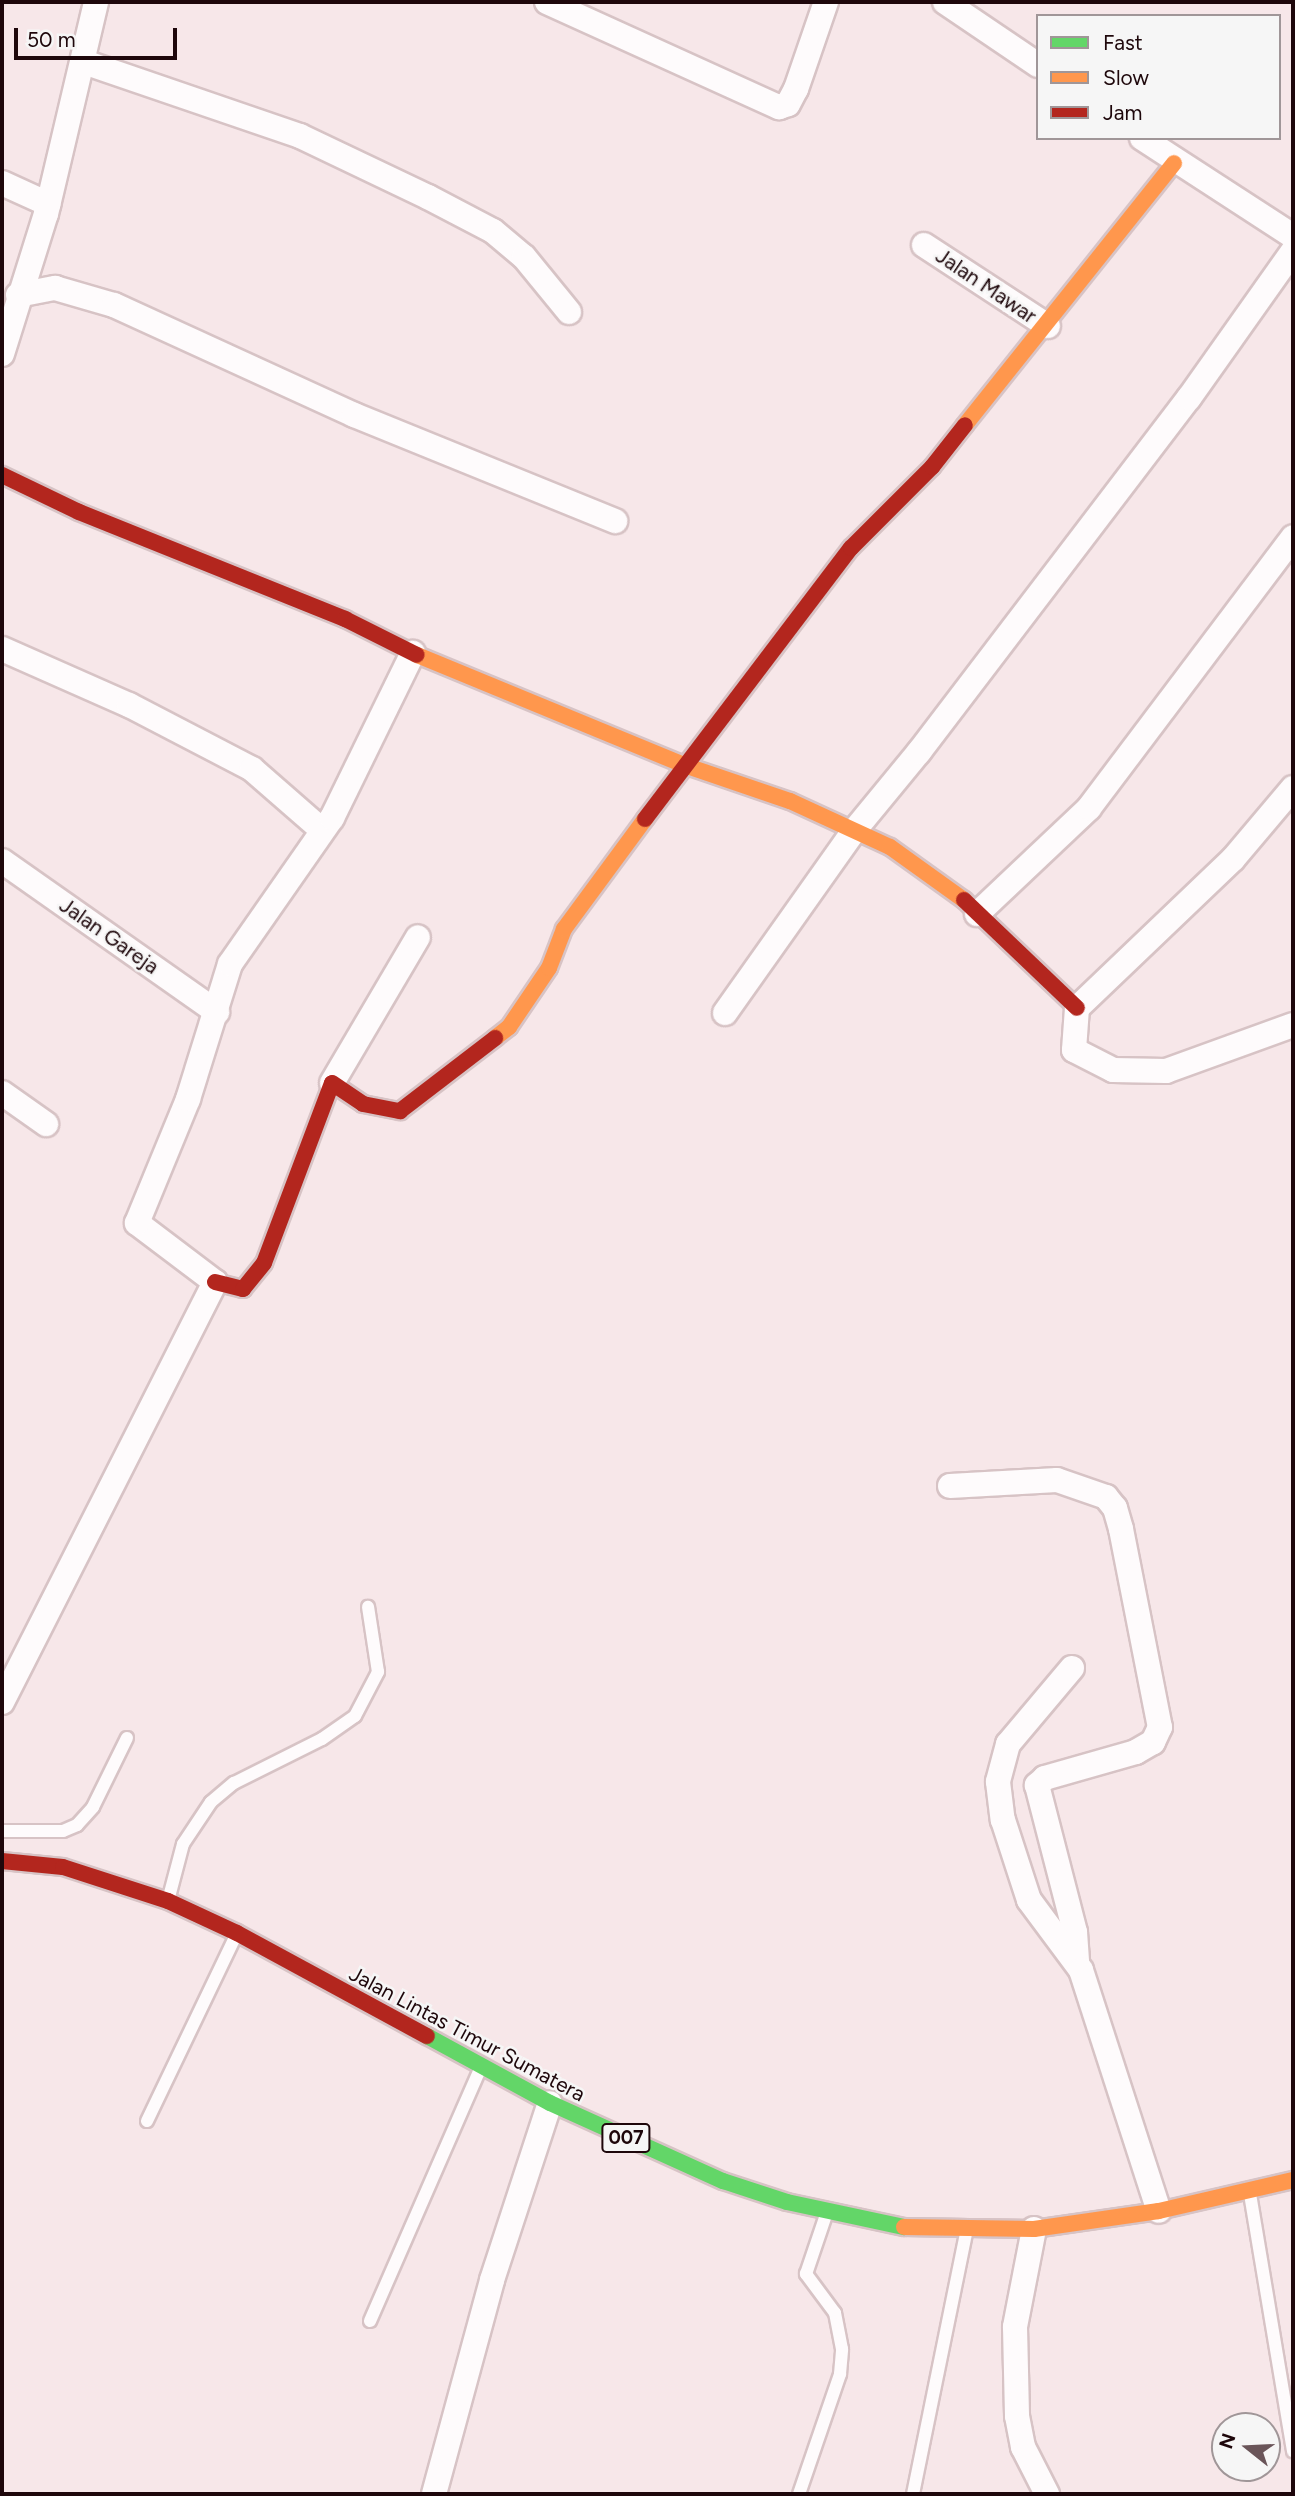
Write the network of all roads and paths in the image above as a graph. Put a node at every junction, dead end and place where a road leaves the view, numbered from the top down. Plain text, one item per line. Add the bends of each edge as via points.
1 (96, 2) edge
2 (547, 2) edge
3 (826, 2) edge
4 (945, 2) edge
5 (84, 62) junction
6 (1036, 64) edge
7 (1145, 140) edge
8 (1174, 163) junction
9 (2, 183) edge
10 (48, 204) junction
11 (1293, 236) edge
12 (924, 245) dead end
13 (1293, 251) edge
14 (18, 295) junction
15 (569, 312) dead end
16 (1048, 326) junction
17 (2, 354) edge
18 (2, 475) edge
19 (615, 521) dead end
20 (1293, 537) edge
21 (2, 649) edge
22 (413, 653) junction
23 (684, 765) junction
24 (1293, 788) edge
25 (322, 831) junction
26 (853, 832) junction
27 (2, 861) edge
28 (977, 914) junction
29 (418, 937) dead end
30 (1077, 1008) junction
31 (217, 1012) junction
32 (725, 1013) dead end
33 (1293, 1025) edge
34 (332, 1083) junction
35 (2, 1093) edge
36 (46, 1124) dead end
37 (215, 1282) junction
38 (950, 1486) dead end
39 (368, 1607) dead end
40 (1073, 1668) dead end
41 (2, 1702) edge
42 (127, 1738) dead end
43 (2, 1831) edge
44 (2, 1861) edge
45 (168, 1901) junction
46 (237, 1933) junction
47 (1077, 1962) junction
48 (480, 2069) junction
49 (550, 2103) junction
50 (147, 2121) dead end
51 (1293, 2180) edge
52 (1249, 2190) junction
53 (827, 2211) junction
54 (1159, 2211) junction
55 (1034, 2229) junction
56 (967, 2231) junction
57 (370, 2321) dead end
58 (1293, 2451) edge
59 (434, 2494) edge
60 (799, 2494) edge
61 (913, 2494) edge
62 (1047, 2494) edge

1 - 5 street
2 - 3 street via 779,107 788,104 796,89
4 - 6 street
5 - 10 street
5 - 15 street via 300,136 428,197 493,231 524,257
7 - 8 street
8 - 11 street
8 - 16 main road
9 - 10 street
10 - 14 street
12 - 16 street, Jalan Mawar
13 - 26 street via 1181,409
14 - 17 street
14 - 19 street via 55,288 114,305 354,415
16 - 23 main road via 932,467 851,548
18 - 22 main road
20 - 28 street via 1089,808
21 - 25 street via 130,705 252,769
22 - 23 main road
22 - 25 street via 369,751
23 - 26 main road via 790,801
23 - 34 main road via 564,929 549,968 509,1027 400,1111 363,1104
24 - 30 street via 1233,859
25 - 31 street via 242,943 230,964
26 - 28 main road via 890,847 934,876
26 - 32 street
27 - 31 street, Jalan Gareja
28 - 30 main road
29 - 34 street
30 - 33 street via 1074,1050 1099,1065 1126,1073 1166,1071
31 - 37 street via 188,1099 137,1223
34 - 37 main road via 264,1263 243,1289
35 - 36 street
37 - 41 street
38 - 47 street via 1057,1480 1106,1497 1121,1529 1160,1727 1157,1738 1144,1748 1037,1784 1076,1933
39 - 45 lane via 378,1672 355,1716 322,1739 234,1783 211,1802 183,1844
40 - 47 street via 1009,1744 998,1782 1003,1820 1030,1900 1040,1919
42 - 43 lane via 93,1807 77,1825 63,1831
44 - 45 main road, Jalan Lintas Timur Sumatera / 007 via 63,1867
45 - 46 main road, Jalan Lintas Timur Sumatera / 007
46 - 48 main road, Jalan Lintas Timur Sumatera / 007
46 - 50 lane
47 - 54 street
48 - 49 main road, Jalan Lintas Timur Sumatera / 007
48 - 57 lane
49 - 53 main road, Jalan Lintas Timur Sumatera / 007 via 723,2181
49 - 59 street via 492,2280
51 - 52 main road, Jalan Lintas Timur Sumatera / 007
52 - 54 main road, Jalan Lintas Timur Sumatera / 007
52 - 58 lane
53 - 56 main road, Jalan Lintas Timur Sumatera / 007 via 889,2225
53 - 60 lane via 806,2274 835,2313 842,2349 840,2374
54 - 55 main road, Jalan Lintas Timur Sumatera / 007
55 - 56 main road, Jalan Lintas Timur Sumatera / 007
55 - 62 street via 1015,2327 1017,2416 1023,2447
56 - 61 lane

